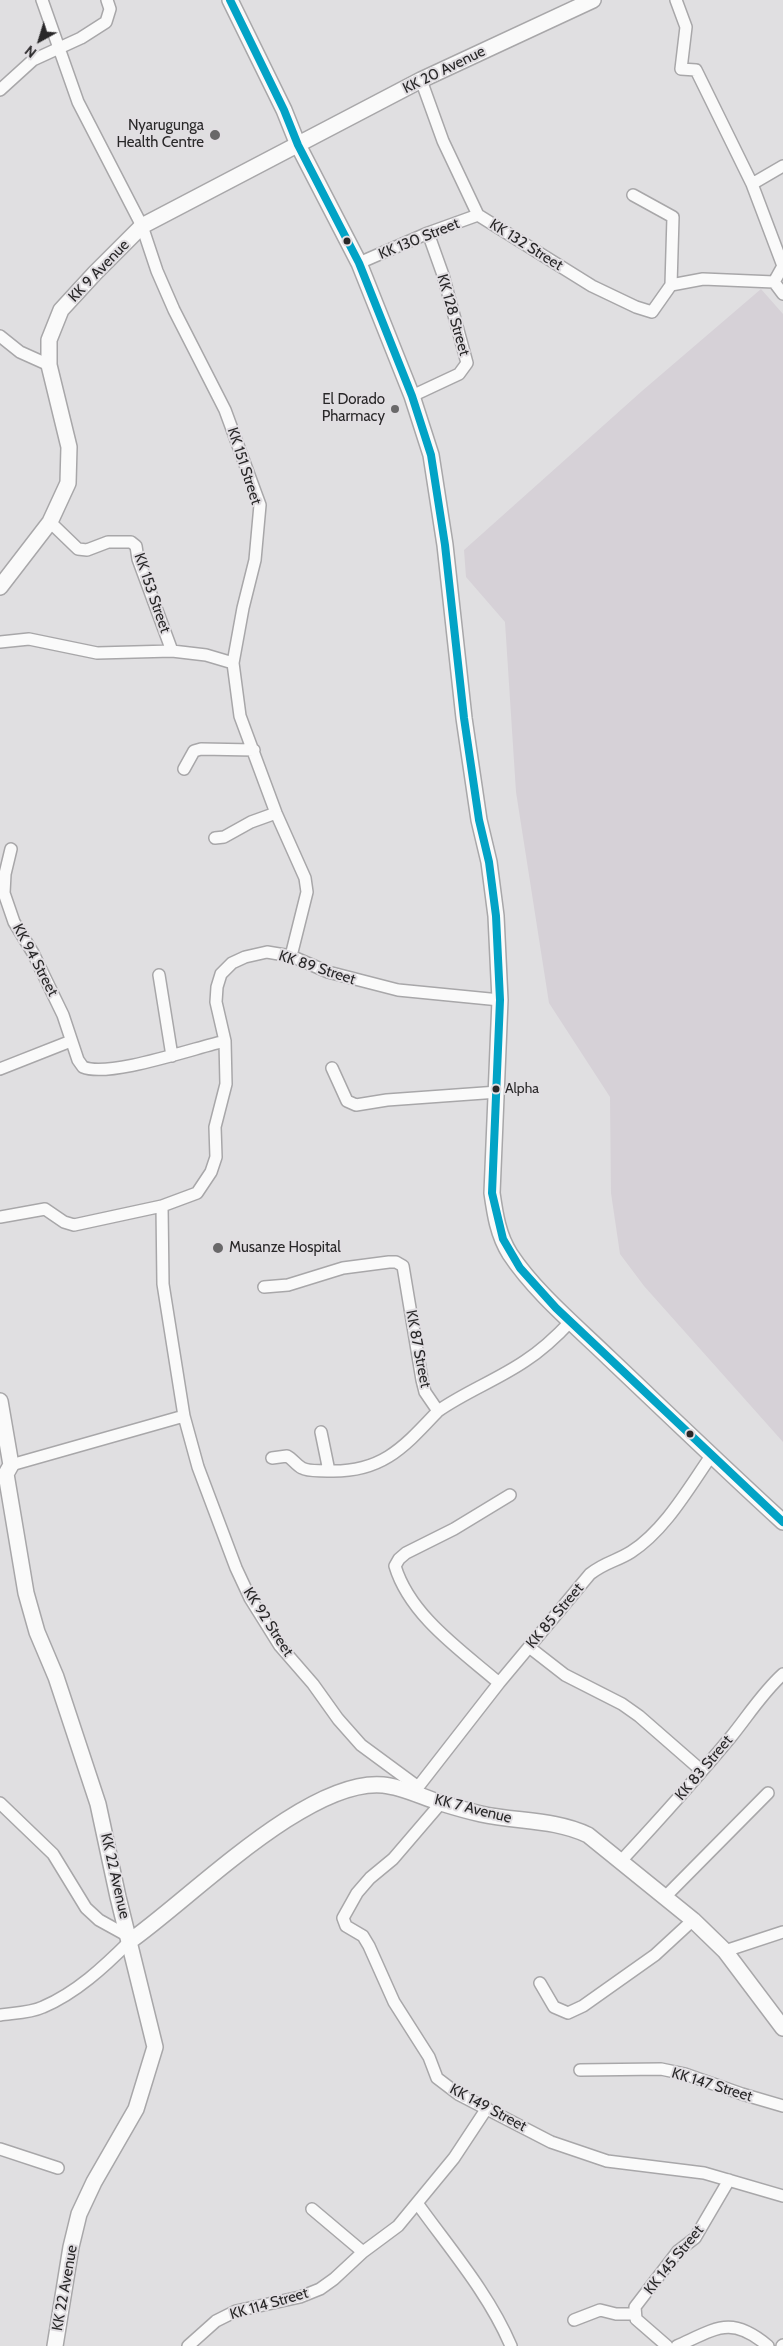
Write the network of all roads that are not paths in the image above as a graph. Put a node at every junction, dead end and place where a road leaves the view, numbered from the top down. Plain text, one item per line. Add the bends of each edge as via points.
1 (42, 0) edge
2 (108, 0) edge
3 (230, 0) edge
4 (593, 0) edge
5 (676, 0) edge
6 (59, 47) junction
7 (420, 80) junction
8 (0, 90) edge
9 (298, 145) junction
10 (783, 166) edge
11 (752, 184) junction
12 (633, 195) dead end
13 (478, 215) junction
14 (142, 226) junction
15 (428, 233) junction
16 (359, 263) junction
17 (774, 282) junction
18 (671, 285) junction
19 (783, 294) edge
20 (0, 336) edge
21 (49, 365) junction
22 (412, 396) junction
23 (50, 522) junction
24 (0, 587) edge
25 (0, 642) edge
26 (172, 651) junction
27 (233, 663) junction
28 (254, 750) junction
29 (184, 769) dead end
30 (276, 813) junction
31 (215, 838) dead end
32 (11, 849) dead end
33 (291, 956) junction
34 (159, 975) dead end
35 (500, 1000) junction
36 (71, 1041) junction
37 (225, 1041) junction
38 (172, 1056) junction
39 (332, 1068) dead end
40 (0, 1069) edge
41 (498, 1092) junction
42 (162, 1206) junction
43 (0, 1217) edge
44 (264, 1287) dead end
45 (572, 1322) junction
46 (0, 1400) edge
47 (438, 1411) junction
48 (184, 1416) junction
49 (321, 1432) dead end
50 (711, 1456) junction
51 (272, 1458) dead end
52 (329, 1471) junction
53 (6, 1472) edge
54 (510, 1495) dead end
55 (783, 1522) edge
56 (529, 1647) junction
57 (783, 1674) edge
58 (499, 1683) junction
59 (702, 1771) junction
60 (417, 1790) junction
61 (768, 1793) dead end
62 (0, 1803) edge
63 (441, 1803) junction
64 (621, 1861) junction
65 (665, 1897) junction
66 (693, 1920) junction
67 (783, 1932) edge
68 (129, 1939) junction
69 (725, 1951) junction
70 (540, 1983) dead end
71 (0, 2014) edge
72 (783, 2028) edge
73 (580, 2070) dead end
74 (783, 2106) edge
75 (487, 2108) junction
76 (0, 2149) edge
77 (58, 2168) dead end
78 (729, 2180) junction
79 (783, 2196) edge
80 (417, 2203) junction
81 (312, 2209) dead end
82 (363, 2252) junction
83 (634, 2314) junction
84 (574, 2320) dead end
85 (55, 2346) edge
86 (188, 2346) edge
87 (511, 2346) edge
88 (667, 2346) edge
89 (677, 2346) edge
90 (768, 2346) edge

1 - 6 street, KK 151 Street
2 - 6 street via 110,9 106,22
3 - 9 main road
4 - 7 main road, KK 20 Avenue
5 - 11 street via 686,27 681,69 696,70
6 - 8 street via 33,60
6 - 14 street, KK 151 Street via 78,102
7 - 9 main road, KK 20 Avenue
7 - 13 street, KK 132 Street via 443,141
9 - 14 main road, KK 9 Avenue
9 - 16 main road
10 - 11 street
11 - 17 street via 783,266
12 - 18 street via 673,217
13 - 15 street, KK 130 Street
13 - 18 street, KK 132 Street via 592,286 636,307 652,312
14 - 21 main road, KK 9 Avenue via 61,310 49,340
14 - 27 street, KK 151 Street via 174,310 225,410 260,505 255,560 242,608
15 - 16 street, KK 130 Street
15 - 22 street, KK 128 Street via 467,363 460,374
16 - 22 main road
17 - 18 street via 702,279
17 - 19 street
20 - 21 street via 20,352
21 - 23 main road, KK 9 Avenue via 69,447 70,468 64,494
22 - 35 main road via 431,456 438,498 466,728 479,820 489,862
23 - 24 main road, KK 9 Avenue
23 - 26 street, KK 153 Street via 78,550 108,542 131,542 136,546
25 - 26 street, KK 153 Street via 29,639 97,653
26 - 27 street, KK 153 Street via 206,655
27 - 28 street, KK 151 Street via 240,716
28 - 29 street via 201,748 194,751
28 - 30 street, KK 151 Street
30 - 31 street
30 - 33 street, KK 151 Street via 305,878 306,892
32 - 36 street, KK 94 Street via 4,893 14,922 63,1015
33 - 35 street, KK 89 Street via 328,972 398,990
33 - 37 street, KK 89 Street via 267,952 245,957 221,974 216,1002
34 - 38 street
35 - 41 main road
36 - 38 street, KK 94 Street via 78,1060 90,1070
36 - 40 street
37 - 38 street, KK 94 Street
37 - 42 street, KK 89 Street via 226,1084 215,1127 216,1157 197,1193
39 - 41 street via 347,1101 356,1105
41 - 45 main road via 492,1192 495,1220 509,1252
42 - 43 street via 74,1225 45,1209
42 - 48 street, KK 92 Street via 163,1284
44 - 47 street, KK 87 Street via 310,1280 343,1268 389,1262 403,1266 422,1380 425,1392
45 - 47 street, KK 87 Street via 524,1362
45 - 50 main road
46 - 53 main road, KK 22 Avenue
47 - 52 street via 389,1457 375,1465 358,1470
48 - 53 street
48 - 60 street, KK 92 Street via 198,1467 236,1568 260,1614 280,1646 361,1745
49 - 52 street
50 - 55 main road
50 - 56 street, KK 85 Street via 654,1531 630,1553 602,1564 590,1574
51 - 52 street via 287,1456 305,1469
53 - 68 main road, KK 22 Avenue via 26,1593 98,1804
54 - 58 street via 406,1554 395,1566 417,1605 440,1632
56 - 58 street, KK 85 Street
56 - 59 street via 565,1675 639,1716
57 - 59 street, KK 83 Street via 765,1690
58 - 60 street, KK 85 Street
59 - 64 street, KK 83 Street
60 - 63 main road, KK 7 Avenue
60 - 68 main road, KK 7 Avenue via 383,1785 356,1787 312,1804 246,1849 163,1918
61 - 65 street
62 - 68 street via 53,1854 86,1908
63 - 64 main road, KK 7 Avenue via 513,1820 573,1827
63 - 75 street, KK 149 Street via 393,1859 357,1893 343,1922 363,1936 394,2002 429,2057 437,2078 458,2094
64 - 65 main road, KK 7 Avenue
65 - 66 main road, KK 7 Avenue
66 - 69 main road, KK 7 Avenue
66 - 70 street via 655,1955 568,2013 554,2007
67 - 69 street
68 - 71 street via 104,1967 61,1998 41,2008
68 - 85 main road, KK 22 Avenue via 155,2047 136,2109 94,2182 80,2214 71,2247
69 - 72 main road, KK 7 Avenue
73 - 74 street, KK 147 Street via 661,2069
75 - 78 street, KK 149 Street via 551,2142 607,2161 704,2173
75 - 80 street, KK 114 Street via 454,2158
76 - 77 street
78 - 79 street, KK 149 Street
78 - 83 street, KK 145 Street via 695,2238 678,2251 635,2307
80 - 82 street, KK 114 Street via 388,2236
80 - 87 street via 471,2276 502,2324
81 - 82 street
82 - 86 street, KK 114 Street via 320,2289 236,2312 216,2321
83 - 84 street via 600,2310
83 - 88 street
89 - 90 street via 716,2328 738,2327

